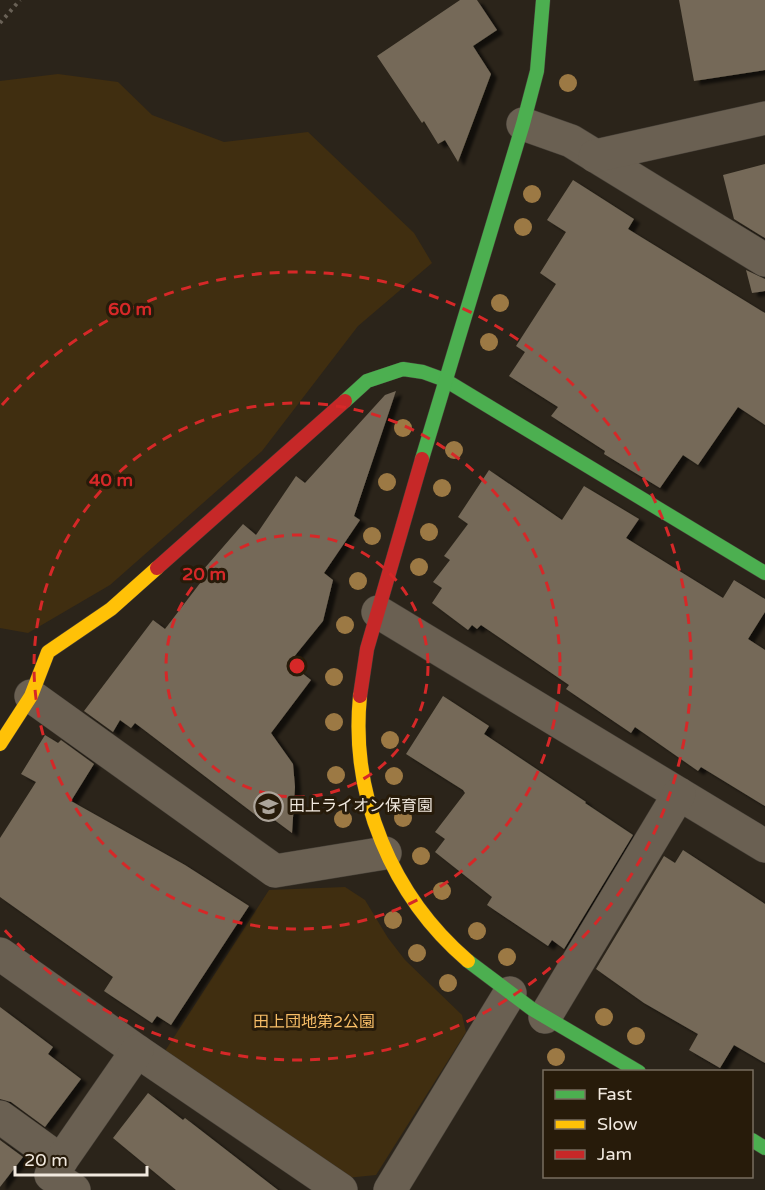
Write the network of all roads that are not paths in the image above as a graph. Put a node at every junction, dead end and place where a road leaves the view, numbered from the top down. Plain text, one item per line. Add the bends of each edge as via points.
1 (543, 0) edge
2 (765, 118) edge
3 (523, 124) junction
4 (595, 156) junction
5 (762, 255) edge
6 (445, 380) junction
7 (765, 573) edge
8 (378, 612) junction
9 (30, 696) junction
10 (0, 744) edge
11 (679, 794) junction
12 (765, 846) edge
13 (385, 853) junction
14 (0, 954) edge
15 (510, 993) junction
16 (545, 1017) junction
17 (137, 1051) junction
18 (637, 1070) edge
19 (0, 1116) edge
20 (67, 1176) edge
21 (341, 1190) edge
22 (390, 1190) edge

1 - 3 street via 537,71
2 - 4 street
3 - 4 street via 571,141
3 - 6 street
4 - 5 street
6 - 7 street
6 - 8 street
6 - 9 street via 403,369 367,381 111,609 48,652
8 - 11 street
8 - 13 street via 361,679 358,751
9 - 10 street
9 - 13 street via 275,871
11 - 12 street
11 - 16 street
13 - 15 street via 437,931
14 - 17 street
15 - 16 street
15 - 22 street
16 - 18 street
17 - 20 street
17 - 21 street
19 - 20 street

